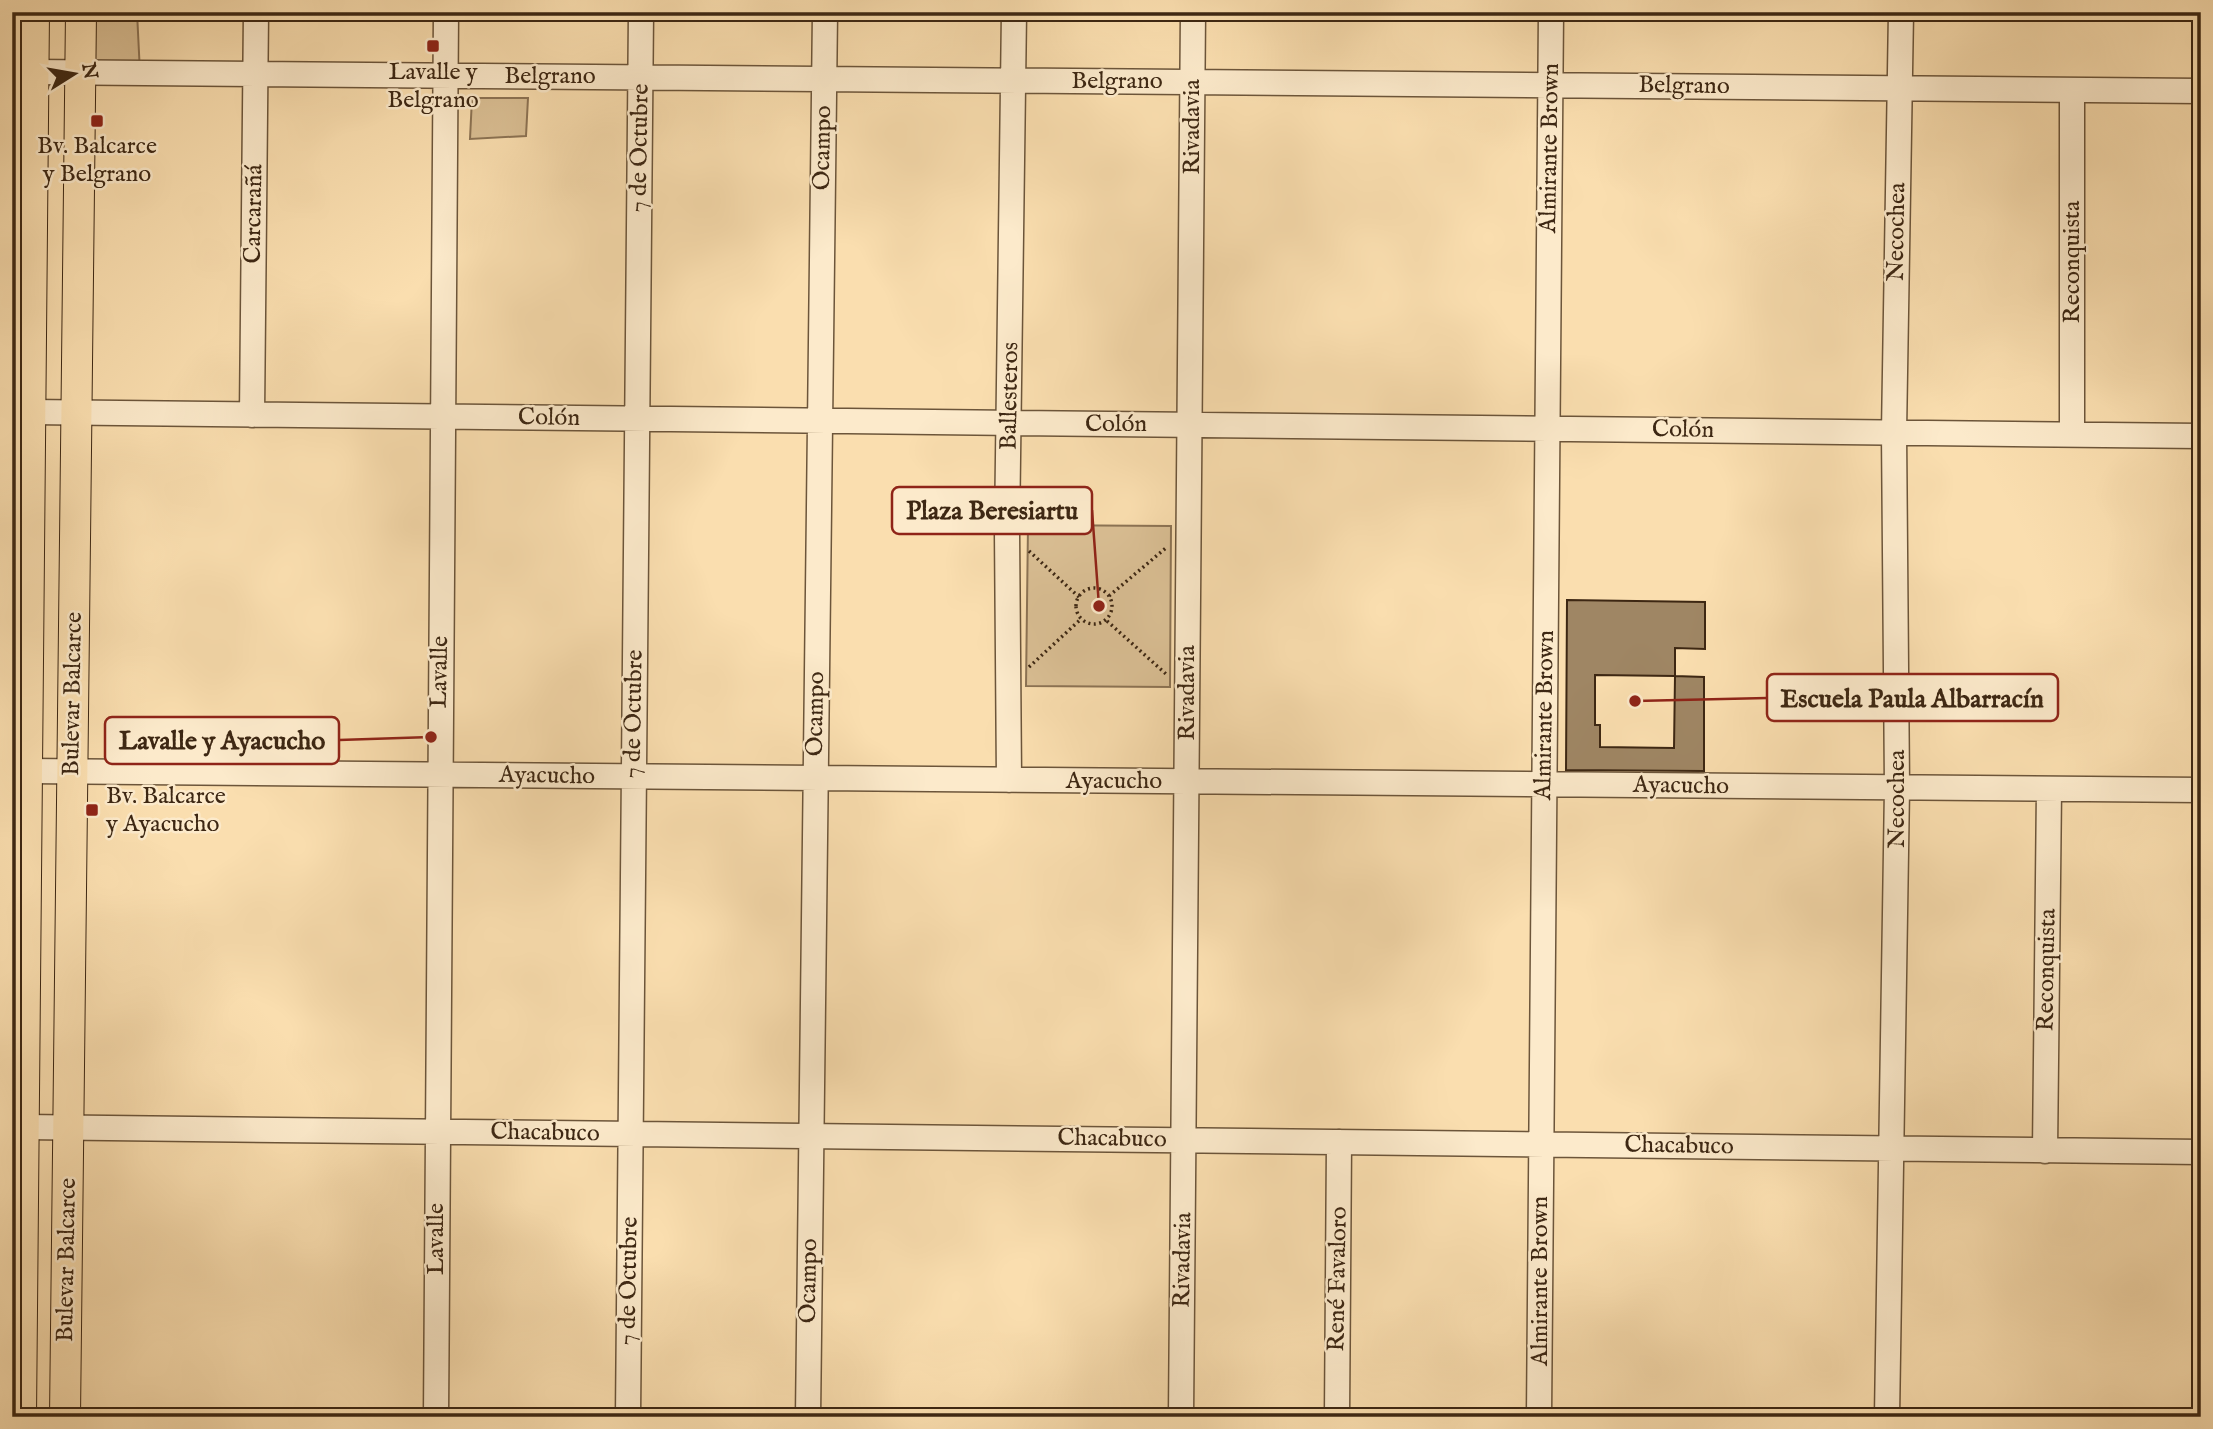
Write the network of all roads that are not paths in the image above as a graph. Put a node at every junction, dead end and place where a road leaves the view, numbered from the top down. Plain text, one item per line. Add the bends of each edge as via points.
1 (34, 12) edge
2 (81, 12) edge
3 (256, 12) edge
4 (446, 12) edge
5 (641, 12) edge
6 (825, 12) edge
7 (1014, 12) edge
8 (1193, 12) edge
9 (1551, 12) edge
10 (1901, 12) edge
11 (33, 72) junction
12 (80, 72) junction
13 (256, 74) junction
14 (445, 75) junction
15 (640, 77) junction
16 (824, 79) junction
17 (1013, 80) junction
18 (1192, 82) junction
19 (1551, 85) junction
20 (1900, 88) junction
21 (2072, 90) junction
22 (2201, 91) edge
23 (30, 412) junction
24 (77, 413) junction
25 (252, 415) junction
26 (442, 417) junction
27 (637, 419) junction
28 (820, 421) junction
29 (1010, 424) junction
30 (1190, 425) junction
31 (1548, 429) junction
32 (1894, 432) junction
33 (2072, 434) junction
34 (2201, 436) edge
35 (27, 771) junction
36 (72, 772) junction
37 (439, 775) junction
38 (634, 776) junction
39 (815, 778) junction
40 (1009, 780) junction
41 (1187, 781) junction
42 (1545, 784) junction
43 (1898, 788) junction
44 (2049, 789) junction
45 (2201, 790) edge
46 (24, 1127) junction
47 (69, 1127) junction
48 (436, 1132) junction
49 (631, 1134) junction
50 (811, 1136) junction
51 (1184, 1140) junction
52 (1339, 1142) junction
53 (1541, 1144) junction
54 (1891, 1149) junction
55 (2045, 1150) junction
56 (2201, 1152) edge
57 (21, 1417) edge
58 (65, 1417) edge
59 (436, 1417) edge
60 (628, 1417) edge
61 (808, 1417) edge
62 (1181, 1417) edge
63 (1337, 1417) edge
64 (1539, 1417) edge
65 (1887, 1417) edge

1 - 11 main road, Bulevar Balcarce
2 - 12 main road, Bulevar Balcarce
3 - 13 street, Carcarañá
4 - 14 street, Lavalle
5 - 15 street, 7 de Octubre
6 - 16 street, Ocampo
7 - 17 street, Ballesteros
8 - 18 street, Rivadavia
9 - 19 street, Almirante Brown
10 - 20 street, Necochea
11 - 12 street, Belgrano
11 - 23 main road, Bulevar Balcarce
12 - 13 street, Belgrano
12 - 24 main road, Bulevar Balcarce
13 - 14 street, Belgrano
13 - 25 street, Carcarañá
14 - 15 street, Belgrano
14 - 26 street, Lavalle
15 - 16 street, Belgrano
15 - 27 street, 7 de Octubre
16 - 17 street, Belgrano
16 - 28 street, Ocampo
17 - 18 street, Belgrano
17 - 29 street, Ballesteros
18 - 19 street, Belgrano
18 - 30 street, Rivadavia
19 - 20 street, Belgrano
19 - 31 street, Almirante Brown
20 - 21 street, Belgrano
20 - 32 street, Necochea
21 - 22 street, Belgrano
21 - 33 street, Reconquista
23 - 24 street, Colón
23 - 35 main road, Bulevar Balcarce
24 - 25 street, Colón
24 - 36 main road, Bulevar Balcarce
25 - 26 street, Colón
26 - 27 street, Colón
26 - 37 street, Lavalle
27 - 28 street, Colón
27 - 38 street, 7 de Octubre
28 - 29 street, Colón
28 - 39 street, Ocampo
29 - 30 street, Colón
29 - 40 street, Ballesteros
30 - 31 street, Colón
30 - 41 street, Rivadavia
31 - 32 street, Colón
31 - 42 street, Almirante Brown
32 - 33 street, Colón
32 - 43 street, Necochea
33 - 34 street, Colón
35 - 36 street, Ayacucho
35 - 46 main road, Bulevar Balcarce
36 - 37 street, Ayacucho
36 - 47 main road, Bulevar Balcarce
37 - 38 street, Ayacucho
37 - 48 street, Lavalle
38 - 39 street, Ayacucho
38 - 49 street, 7 de Octubre
39 - 40 street, Ayacucho
39 - 50 street, Ocampo
40 - 41 street, Ayacucho
41 - 42 street, Ayacucho
41 - 51 street, Rivadavia
42 - 43 street, Ayacucho
42 - 53 street, Almirante Brown
43 - 44 street, Ayacucho
43 - 54 street, Necochea
44 - 45 street, Ayacucho
44 - 55 street, Reconquista
46 - 47 street, Chacabuco
46 - 57 main road, Bulevar Balcarce
47 - 48 street, Chacabuco
47 - 58 main road, Bulevar Balcarce
48 - 49 street, Chacabuco
48 - 59 street, Lavalle
49 - 50 street, Chacabuco
49 - 60 street, 7 de Octubre
50 - 51 street, Chacabuco
50 - 61 street, Ocampo
51 - 52 street, Chacabuco
51 - 62 street, Rivadavia
52 - 53 street, Chacabuco
52 - 63 street, René Favaloro
53 - 54 street, Chacabuco
53 - 64 street, Almirante Brown
54 - 55 street, Chacabuco
54 - 65 street, Necochea
55 - 56 street, Chacabuco

